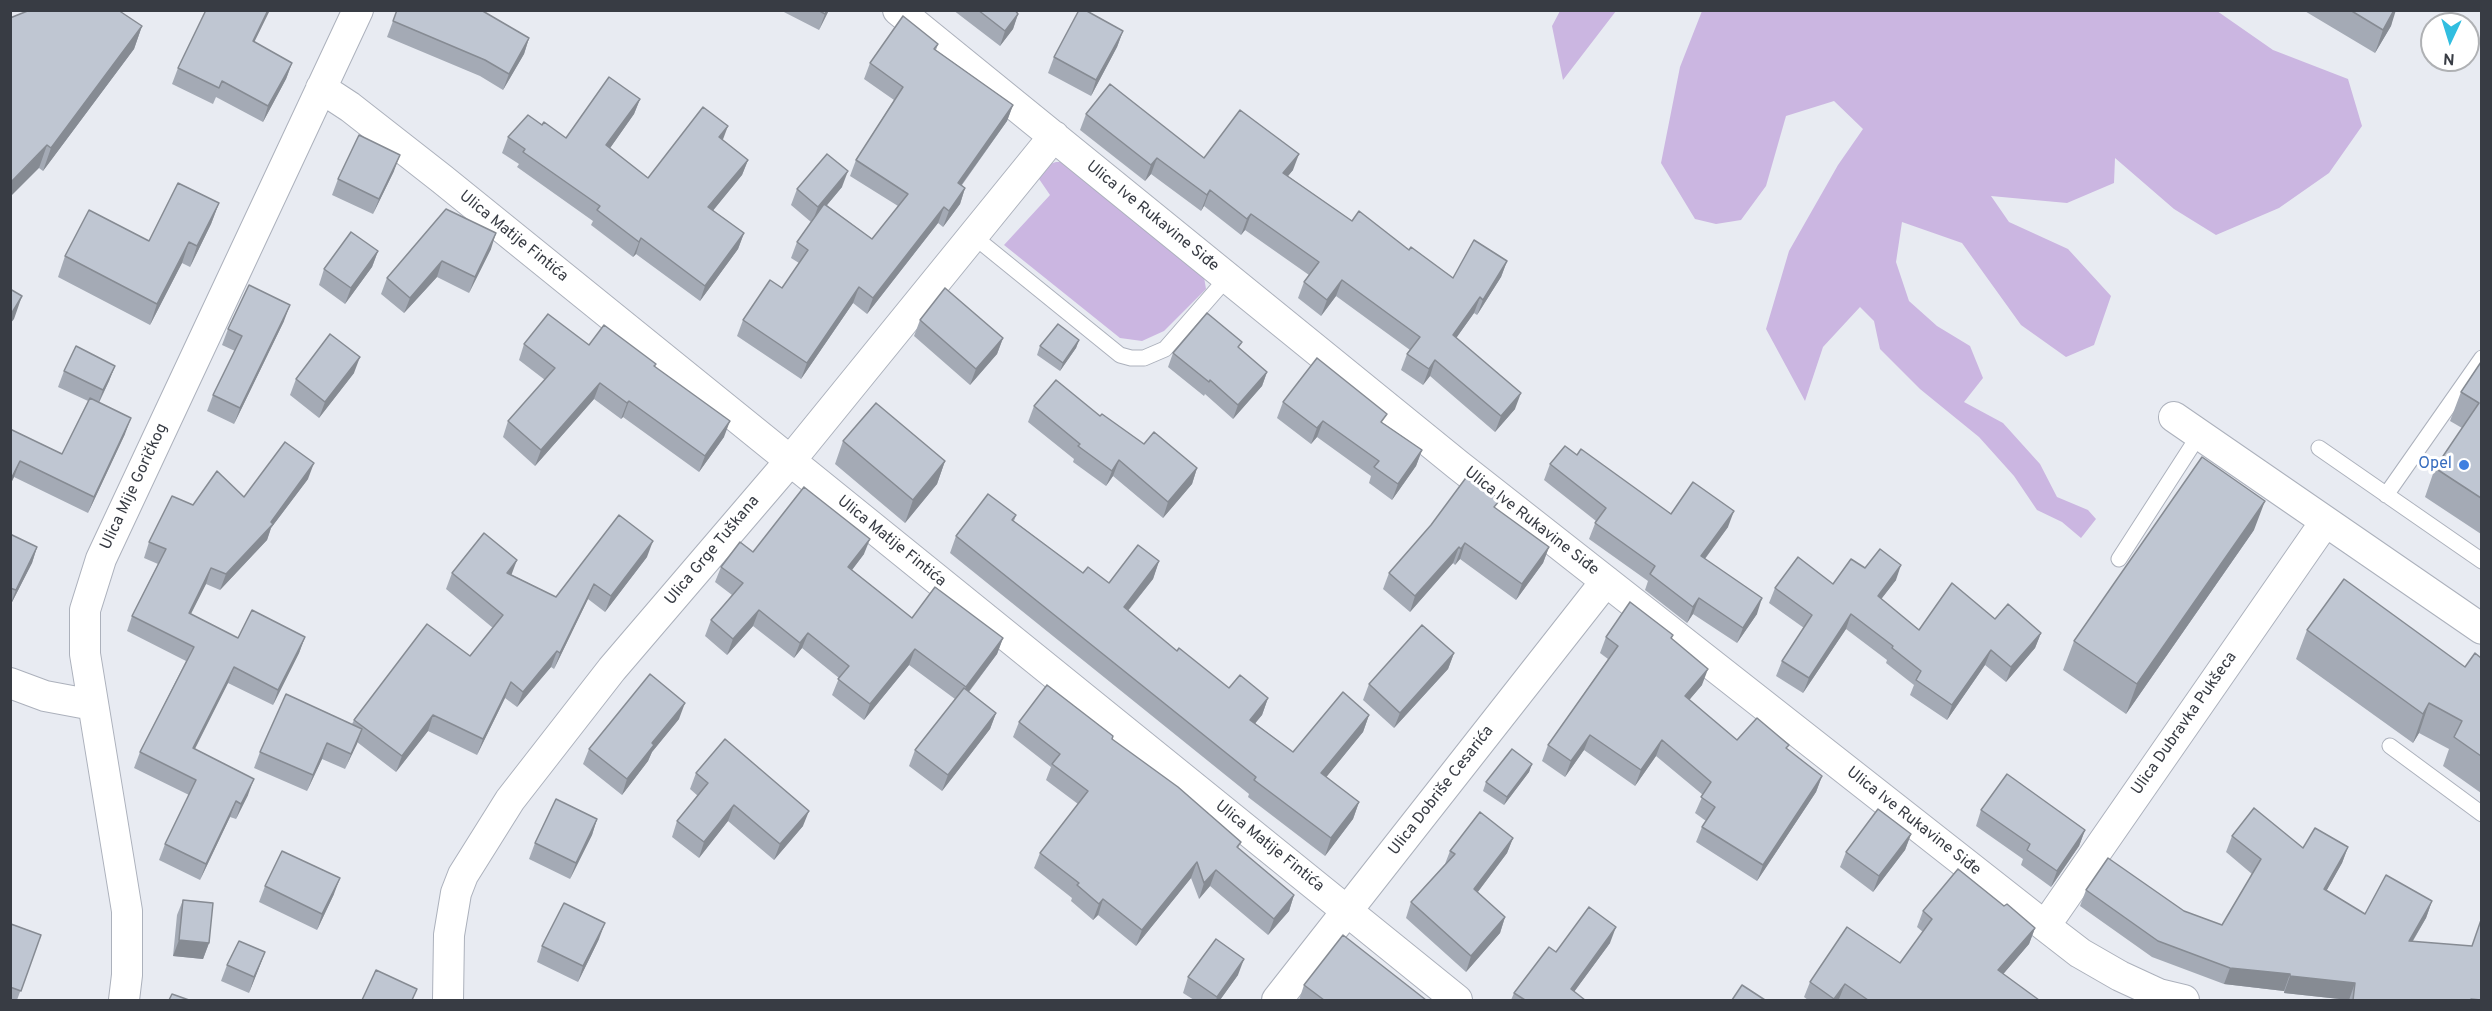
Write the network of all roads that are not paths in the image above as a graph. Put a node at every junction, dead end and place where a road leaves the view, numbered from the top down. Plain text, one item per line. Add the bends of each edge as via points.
1 (358, 10) edge
2 (898, 10) edge
3 (321, 88) junction
4 (1054, 136) junction
5 (972, 236) junction
6 (1227, 278) junction
7 (2481, 358) edge
8 (2174, 417) dead end
9 (2199, 435) junction
10 (2319, 448) dead end
11 (790, 461) junction
12 (2386, 495) junction
13 (2325, 522) junction
14 (2119, 559) dead end
15 (2481, 561) edge
16 (1606, 581) junction
17 (2481, 629) edge
18 (10, 683) edge
19 (93, 705) junction
20 (2390, 746) dead end
21 (2481, 814) edge
22 (1348, 911) junction
23 (2045, 926) junction
24 (124, 1000) edge
25 (448, 1000) edge
26 (1277, 1000) edge
27 (1457, 1000) edge
28 (2184, 1000) edge

1 - 3 street, Ulica Mije Goričkog
2 - 4 street, Ulica Ive Rukavine Siđe
3 - 11 street, Ulica Matije Fintića via 442,179
3 - 19 street, Ulica Mije Goričkog via 101,559 85,610
4 - 5 street, Ulica Grge Tuškana
4 - 6 street, Ulica Ive Rukavine Siđe
5 - 6 lane via 1120,355 1131,358 1144,358 1165,349
5 - 11 street, Ulica Grge Tuškana
6 - 16 street, Ulica Ive Rukavine Siđe
7 - 12 lane
8 - 9 street
9 - 13 street
9 - 14 lane
10 - 12 lane
11 - 22 street, Ulica Matije Fintića
11 - 25 street, Ulica Grge Tuškana via 612,669 489,830 456,893 449,935
12 - 15 lane
13 - 17 street
13 - 23 street, Ulica Dubravka Pukšeca
16 - 22 street, Ulica Dobriše Cesarića
16 - 23 street, Ulica Ive Rukavine Siđe
18 - 19 street via 45,696
19 - 24 street, Ulica Mije Goričkog via 127,911
20 - 21 lane
22 - 26 street, Ulica Dobriše Cesarića
22 - 27 street, Ulica Matije Fintića
23 - 28 street, Ulica Ive Rukavine Siđe via 2080,953 2120,976 2159,994

